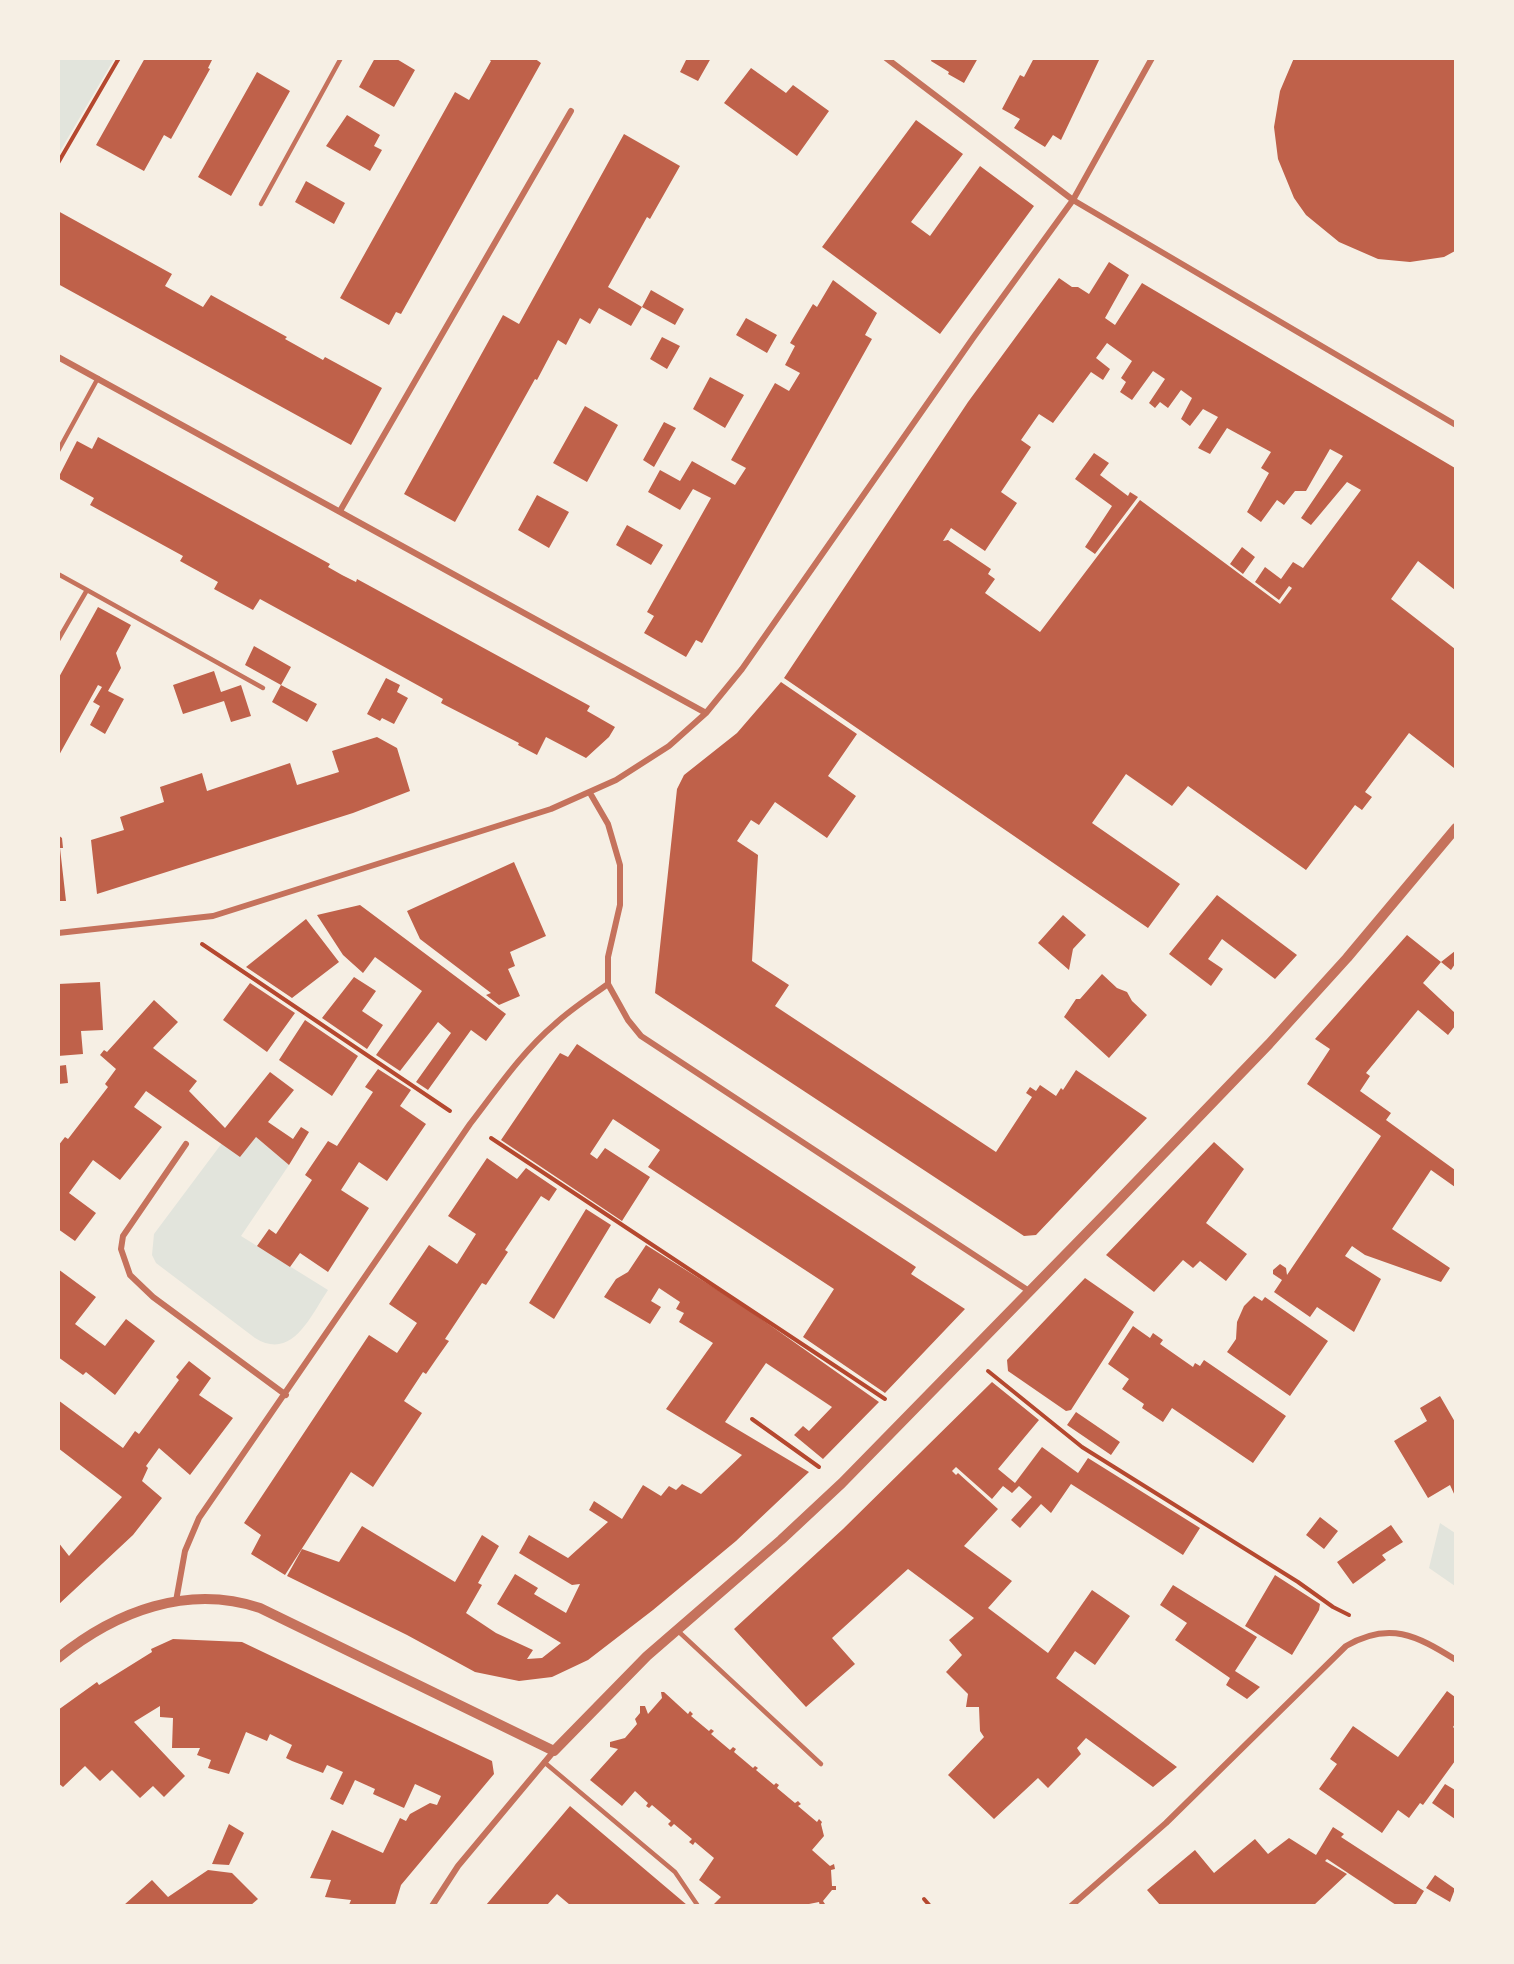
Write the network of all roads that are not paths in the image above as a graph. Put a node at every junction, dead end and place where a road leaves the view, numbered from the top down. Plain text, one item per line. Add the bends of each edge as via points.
1 (341, 58) edge
2 (886, 58) edge
3 (1152, 58) edge
4 (571, 111) dead end
5 (1073, 200) junction
6 (261, 204) dead end
7 (58, 357) edge
8 (98, 378) junction
9 (1455, 425) edge
10 (58, 452) edge
11 (340, 511) junction
12 (58, 574) edge
13 (87, 590) junction
14 (58, 640) edge
15 (263, 687) dead end
16 (706, 713) junction
17 (590, 793) junction
18 (1455, 828) edge
19 (58, 933) edge
20 (608, 984) junction
21 (186, 1144) dead end
22 (1029, 1291) junction
23 (286, 1395) junction
24 (176, 1601) junction
25 (676, 1629) junction
26 (58, 1658) edge
27 (1455, 1660) edge
28 (554, 1750) junction
29 (544, 1762) junction
30 (821, 1764) dead end
31 (432, 1905) edge
32 (698, 1905) edge
33 (1071, 1905) edge

1 - 6 lane
2 - 5 street
3 - 5 street
4 - 11 street
5 - 9 street
5 - 16 street via 742,669
7 - 8 street
8 - 10 lane
8 - 11 street
11 - 16 street
12 - 13 lane
13 - 14 lane
13 - 15 lane
16 - 17 street via 640,766
17 - 19 street via 522,819 254,905 190,920
17 - 20 street via 608,824 620,865 620,905 608,957
18 - 22 street via 1269,1044
20 - 22 street via 641,1036
20 - 23 street via 555,1023 518,1061 470,1124
21 - 23 street via 123,1236 121,1249 130,1275 153,1297
22 - 25 street via 842,1483
23 - 24 street via 190,1534
24 - 26 street via 119,1618
24 - 28 street via 224,1599 260,1608
25 - 28 street
25 - 30 lane
27 - 33 street via 1409,1635 1386,1632 1364,1636 1346,1646 1166,1823
28 - 29 street
29 - 31 street via 458,1866
29 - 32 lane via 675,1872

